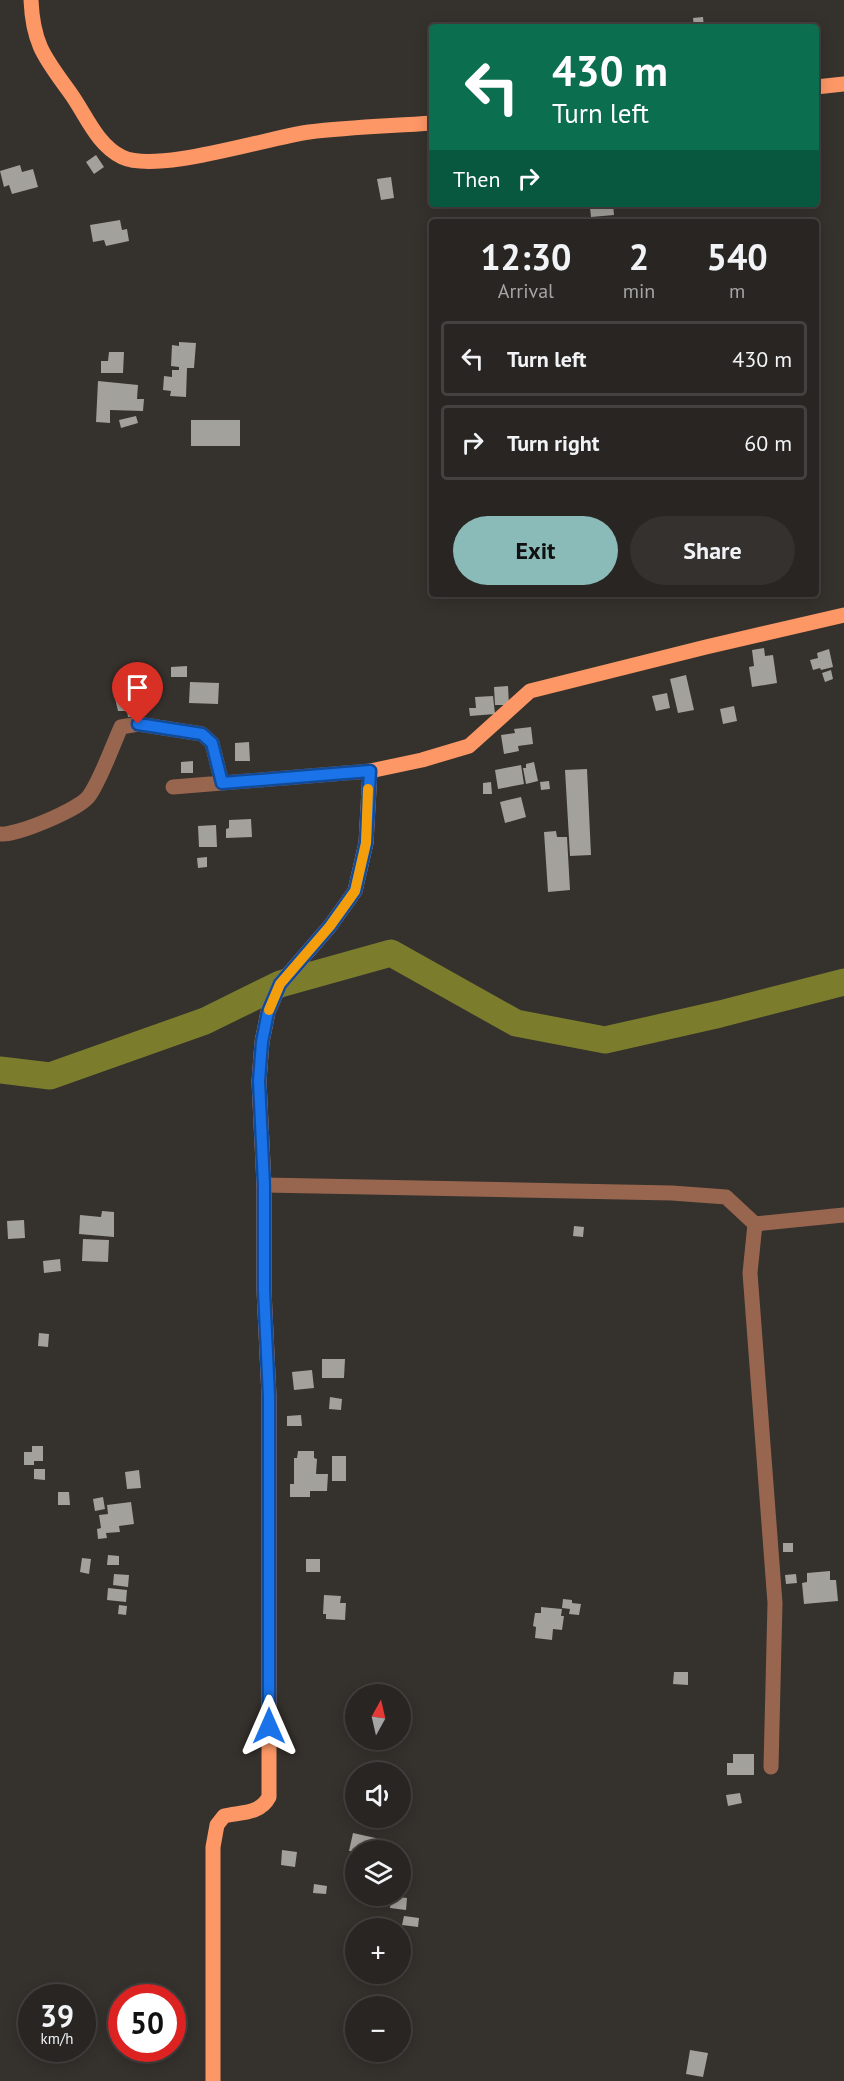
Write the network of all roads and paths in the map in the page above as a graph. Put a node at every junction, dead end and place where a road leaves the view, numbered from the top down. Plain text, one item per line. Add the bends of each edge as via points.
1 (31, 0) edge
2 (844, 84) edge
3 (819, 87) edge
4 (429, 123) edge
5 (844, 615) edge
6 (370, 771) junction
7 (222, 783) junction
8 (173, 787) dead end
9 (0, 834) edge
10 (264, 1185) junction
11 (844, 1215) edge
12 (755, 1224) junction
13 (771, 1767) dead end
14 (213, 2081) edge

1 - 4 main road via 39,45 47,62 109,148 134,162 164,162 309,132
2 - 3 main road
5 - 6 main road via 530,691 469,746
6 - 7 street
6 - 10 main road via 366,843 355,891 280,984 268,1012 259,1081
7 - 8 street
7 - 9 street via 212,743 202,734 138,724 121,727 88,798 45,822 8,835
10 - 12 street via 726,1197
10 - 14 main road via 269,1396 269,1797 260,1809 225,1816 217,1825 213,1847
11 - 12 street
12 - 13 street via 750,1273 775,1603

